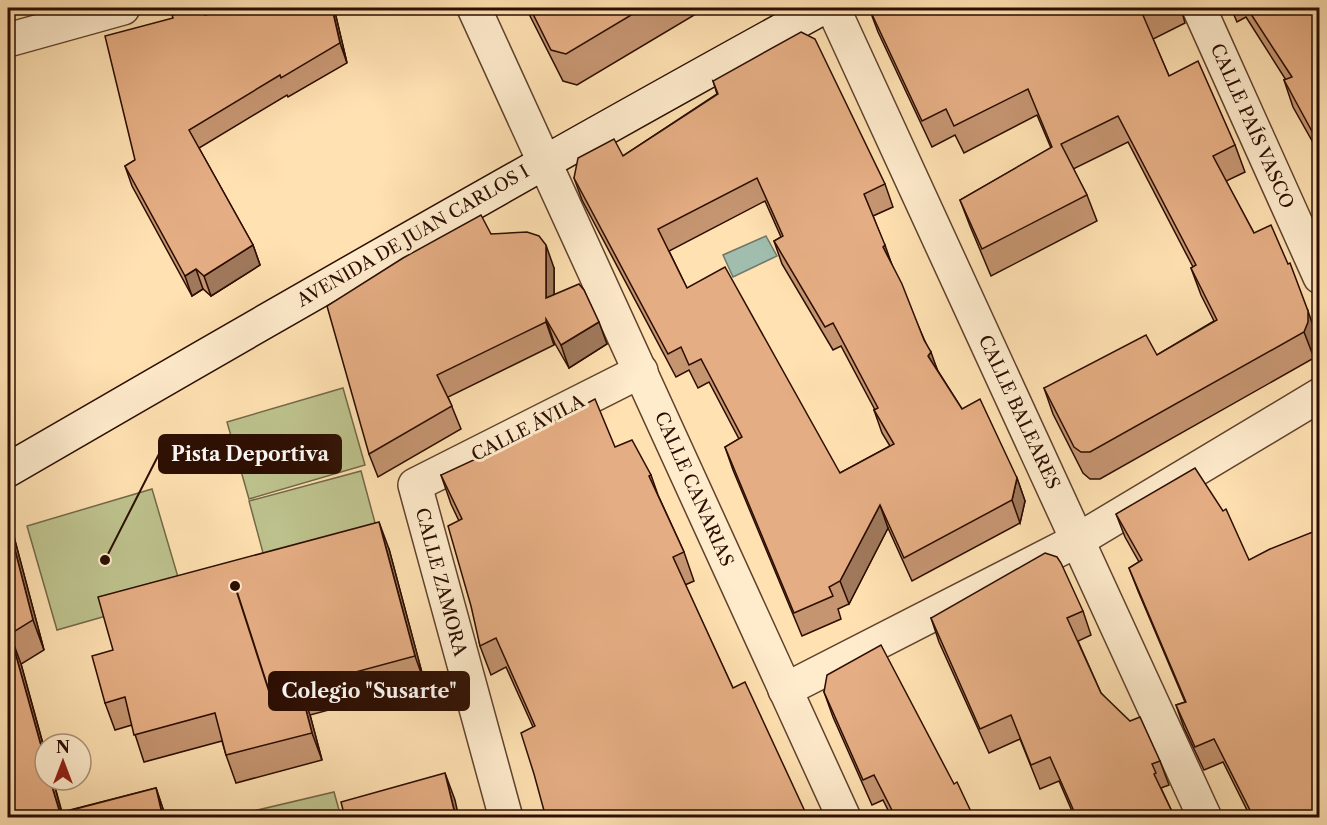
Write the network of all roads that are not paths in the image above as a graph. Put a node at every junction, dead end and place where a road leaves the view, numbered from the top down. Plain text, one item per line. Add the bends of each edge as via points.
1 (123, 8) edge
2 (474, 8) edge
3 (822, 8) edge
4 (832, 8) edge
5 (1199, 8) edge
6 (8, 40) edge
7 (543, 162) junction
8 (1320, 277) edge
9 (640, 371) junction
10 (1320, 395) edge
11 (8, 470) edge
12 (415, 485) joint
13 (1078, 540) junction
14 (786, 690) junction
15 (506, 818) edge
16 (844, 818) edge
17 (1205, 818) edge

1 - 6 street
2 - 7 street, CALLE CANARIAS
3 - 7 street, AVENIDA DE JUAN CARLOS I
4 - 13 street, CALLE BALEARES
5 - 8 street, CALLE PAÍS VASCO
7 - 9 street, CALLE CANARIAS
7 - 11 street, AVENIDA DE JUAN CARLOS I
9 - 12 street, CALLE ÁVILA
9 - 14 street, CALLE CANARIAS
10 - 13 street
12 - 15 street, CALLE ZAMORA
13 - 14 street
13 - 17 street, CALLE BALEARES
14 - 16 street, CALLE CANARIAS

